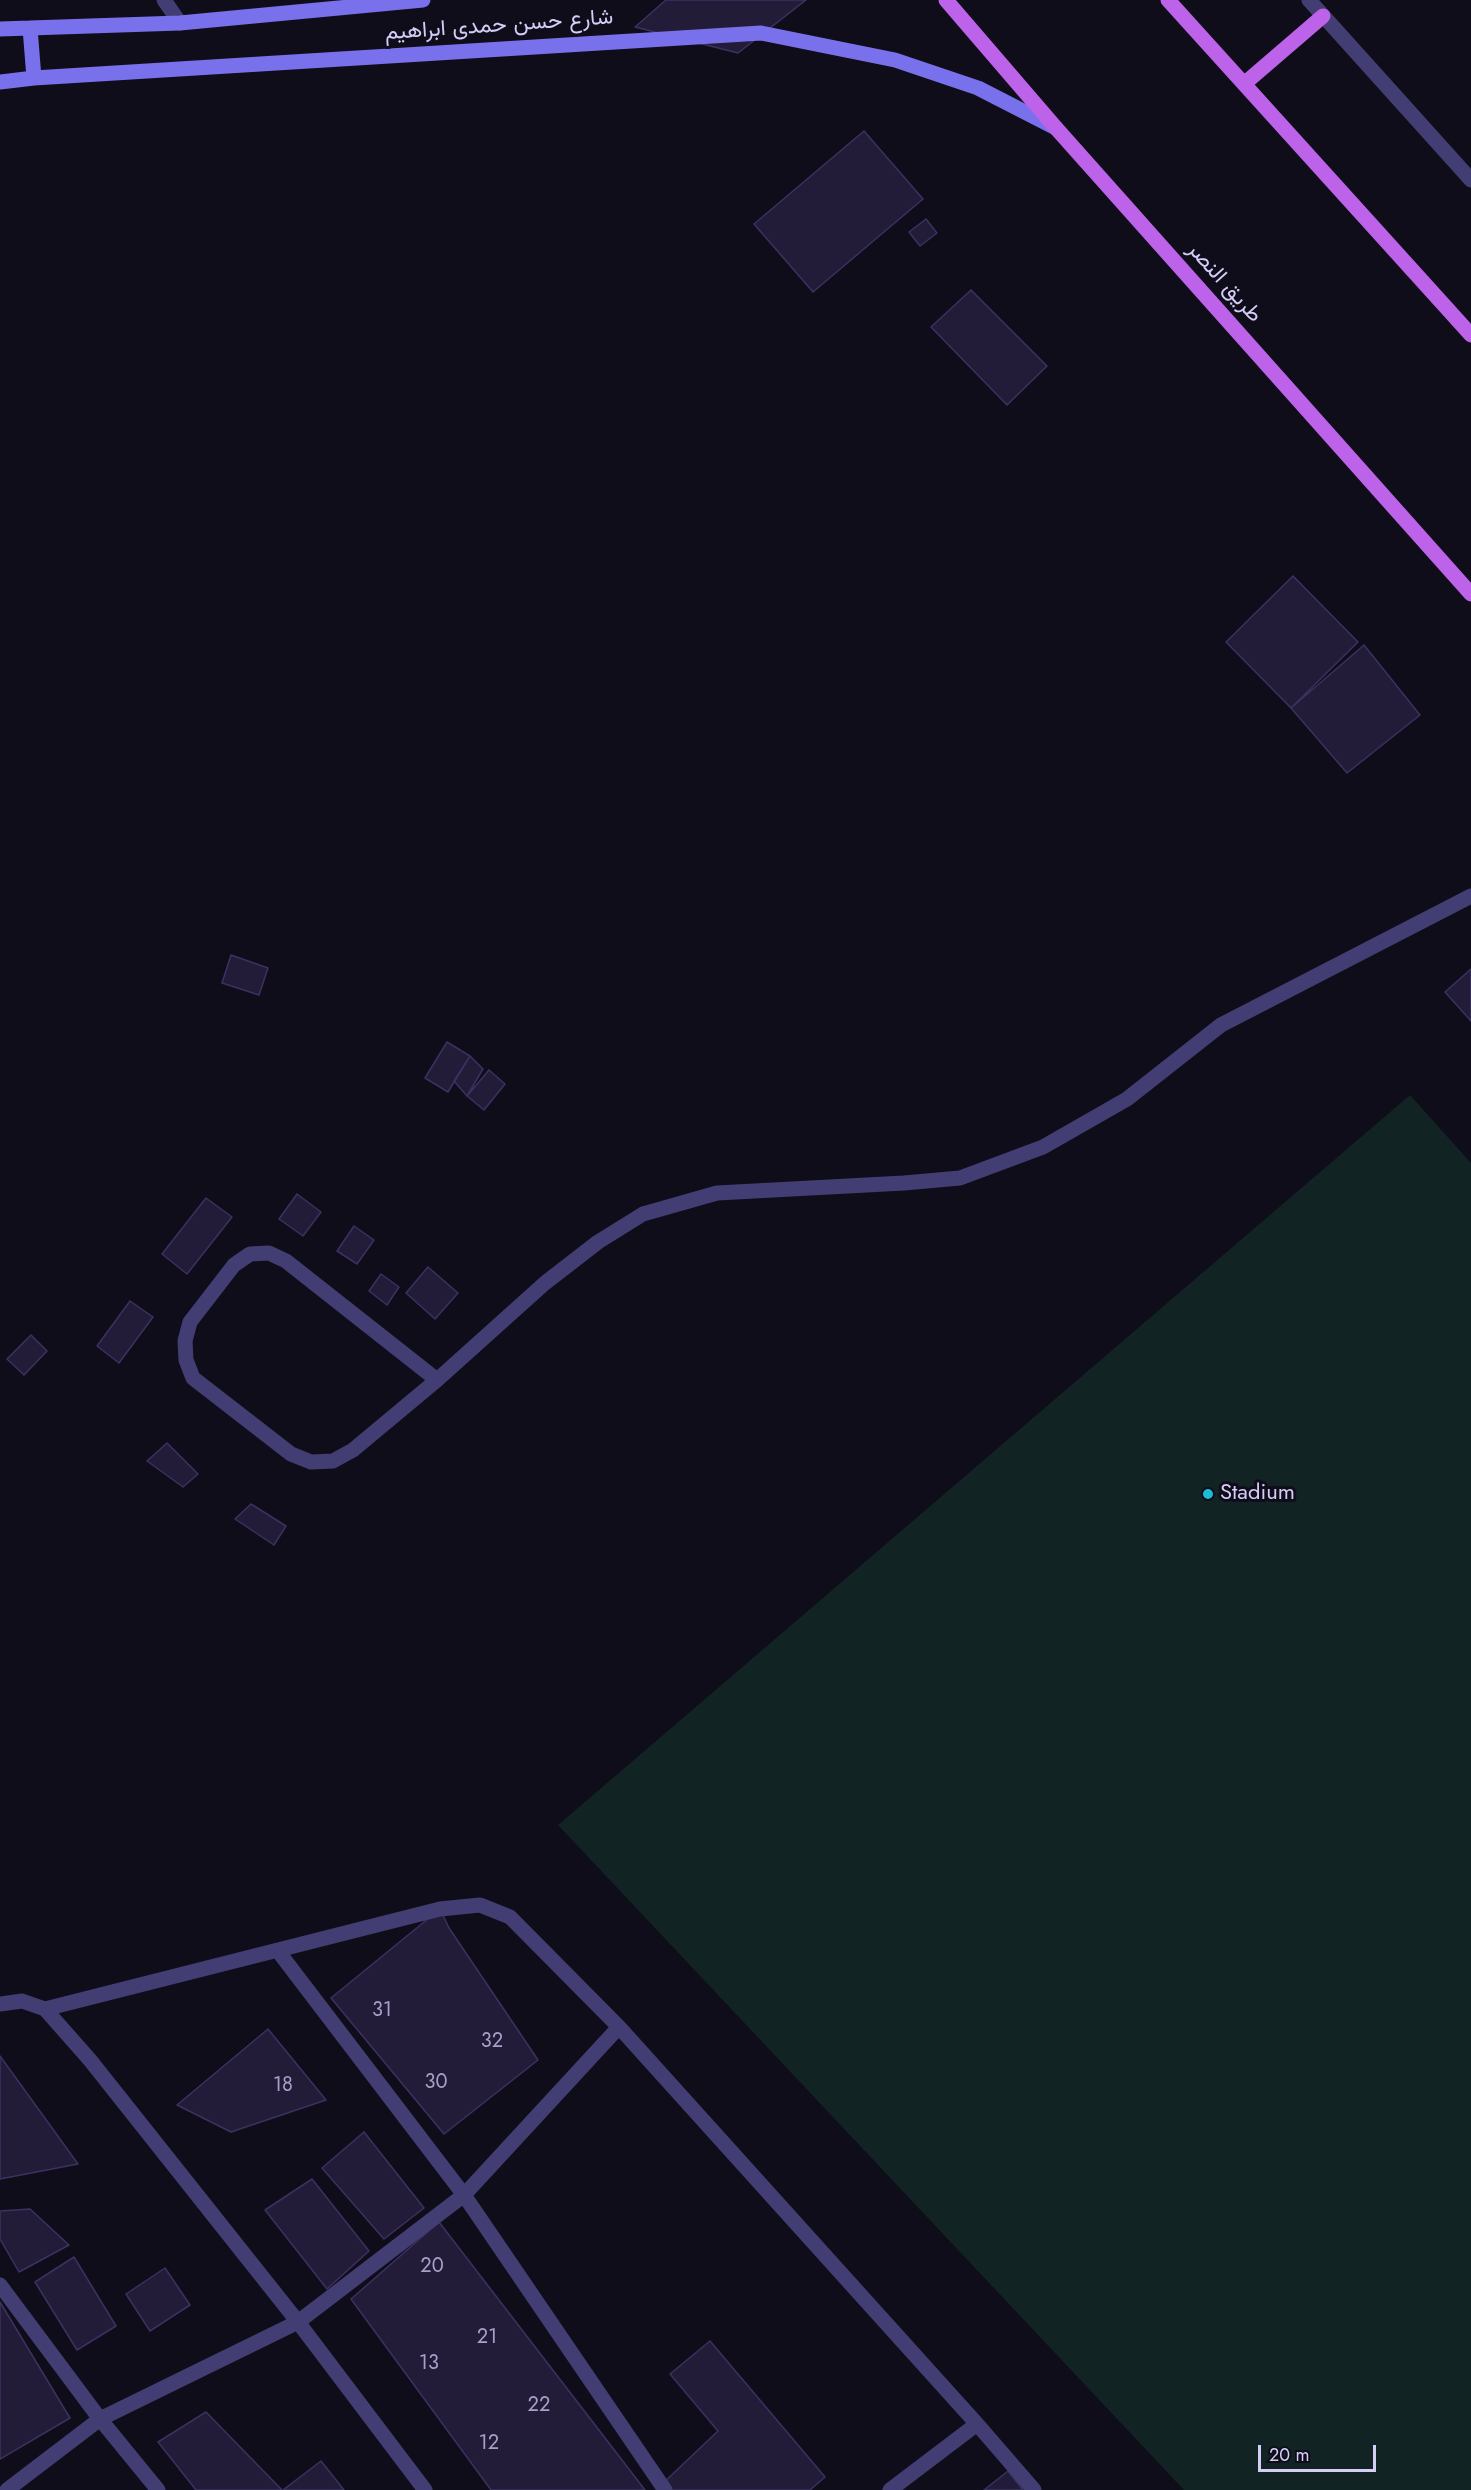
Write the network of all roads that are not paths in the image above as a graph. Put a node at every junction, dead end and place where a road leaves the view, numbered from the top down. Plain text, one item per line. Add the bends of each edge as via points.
1 (164, 0) edge
2 (423, 0) edge
3 (946, 0) edge
4 (1168, 0) edge
5 (1309, 0) edge
6 (1323, 16) junction
7 (180, 23) junction
8 (30, 28) junction
9 (0, 29) edge
10 (34, 78) junction
11 (0, 82) edge
12 (1244, 84) junction
13 (1056, 128) junction
14 (1469, 175) edge
15 (1471, 336) edge
16 (1471, 594) edge
17 (1471, 896) edge
18 (437, 1380) junction
19 (278, 1951) junction
20 (0, 2004) edge
21 (45, 2009) junction
22 (619, 2027) junction
23 (464, 2195) junction
24 (0, 2284) edge
25 (298, 2322) junction
26 (100, 2419) junction
27 (977, 2424) junction
28 (7, 2490) edge
29 (158, 2490) edge
30 (425, 2490) edge
31 (666, 2490) edge
32 (890, 2490) edge
33 (1034, 2490) edge

1 - 7 street
2 - 7 main road, شارع حسن حمدى ابراهيم
3 - 13 main road, طريق النصر
4 - 12 main road
5 - 6 street
6 - 12 main road
6 - 14 street
7 - 8 main road, شارع حسن حمدى ابراهيم
8 - 9 main road, شارع حسن حمدى ابراهيم
8 - 10 main road
10 - 11 main road, شارع حسن حمدى ابراهيم
10 - 13 main road, شارع حسن حمدى ابراهيم via 761,33 895,60 978,88
12 - 15 main road
13 - 16 main road, طريق النصر
17 - 18 street via 1221,1026 1127,1099 1043,1148 960,1178 717,1193 643,1214 597,1242 545,1283
18 - 18 street via 352,1450 333,1461 311,1462 291,1454 193,1378 186,1360 185,1341 190,1322 234,1265 250,1254 269,1252 286,1261
19 - 21 street
19 - 22 street via 440,1909 480,1905 510,1917
19 - 23 street
20 - 21 street via 22,2001
21 - 25 street
22 - 23 street
22 - 27 street
23 - 25 street
23 - 31 street
24 - 26 street
25 - 26 street
25 - 30 street
26 - 28 street
26 - 29 street
27 - 32 street
27 - 33 street

